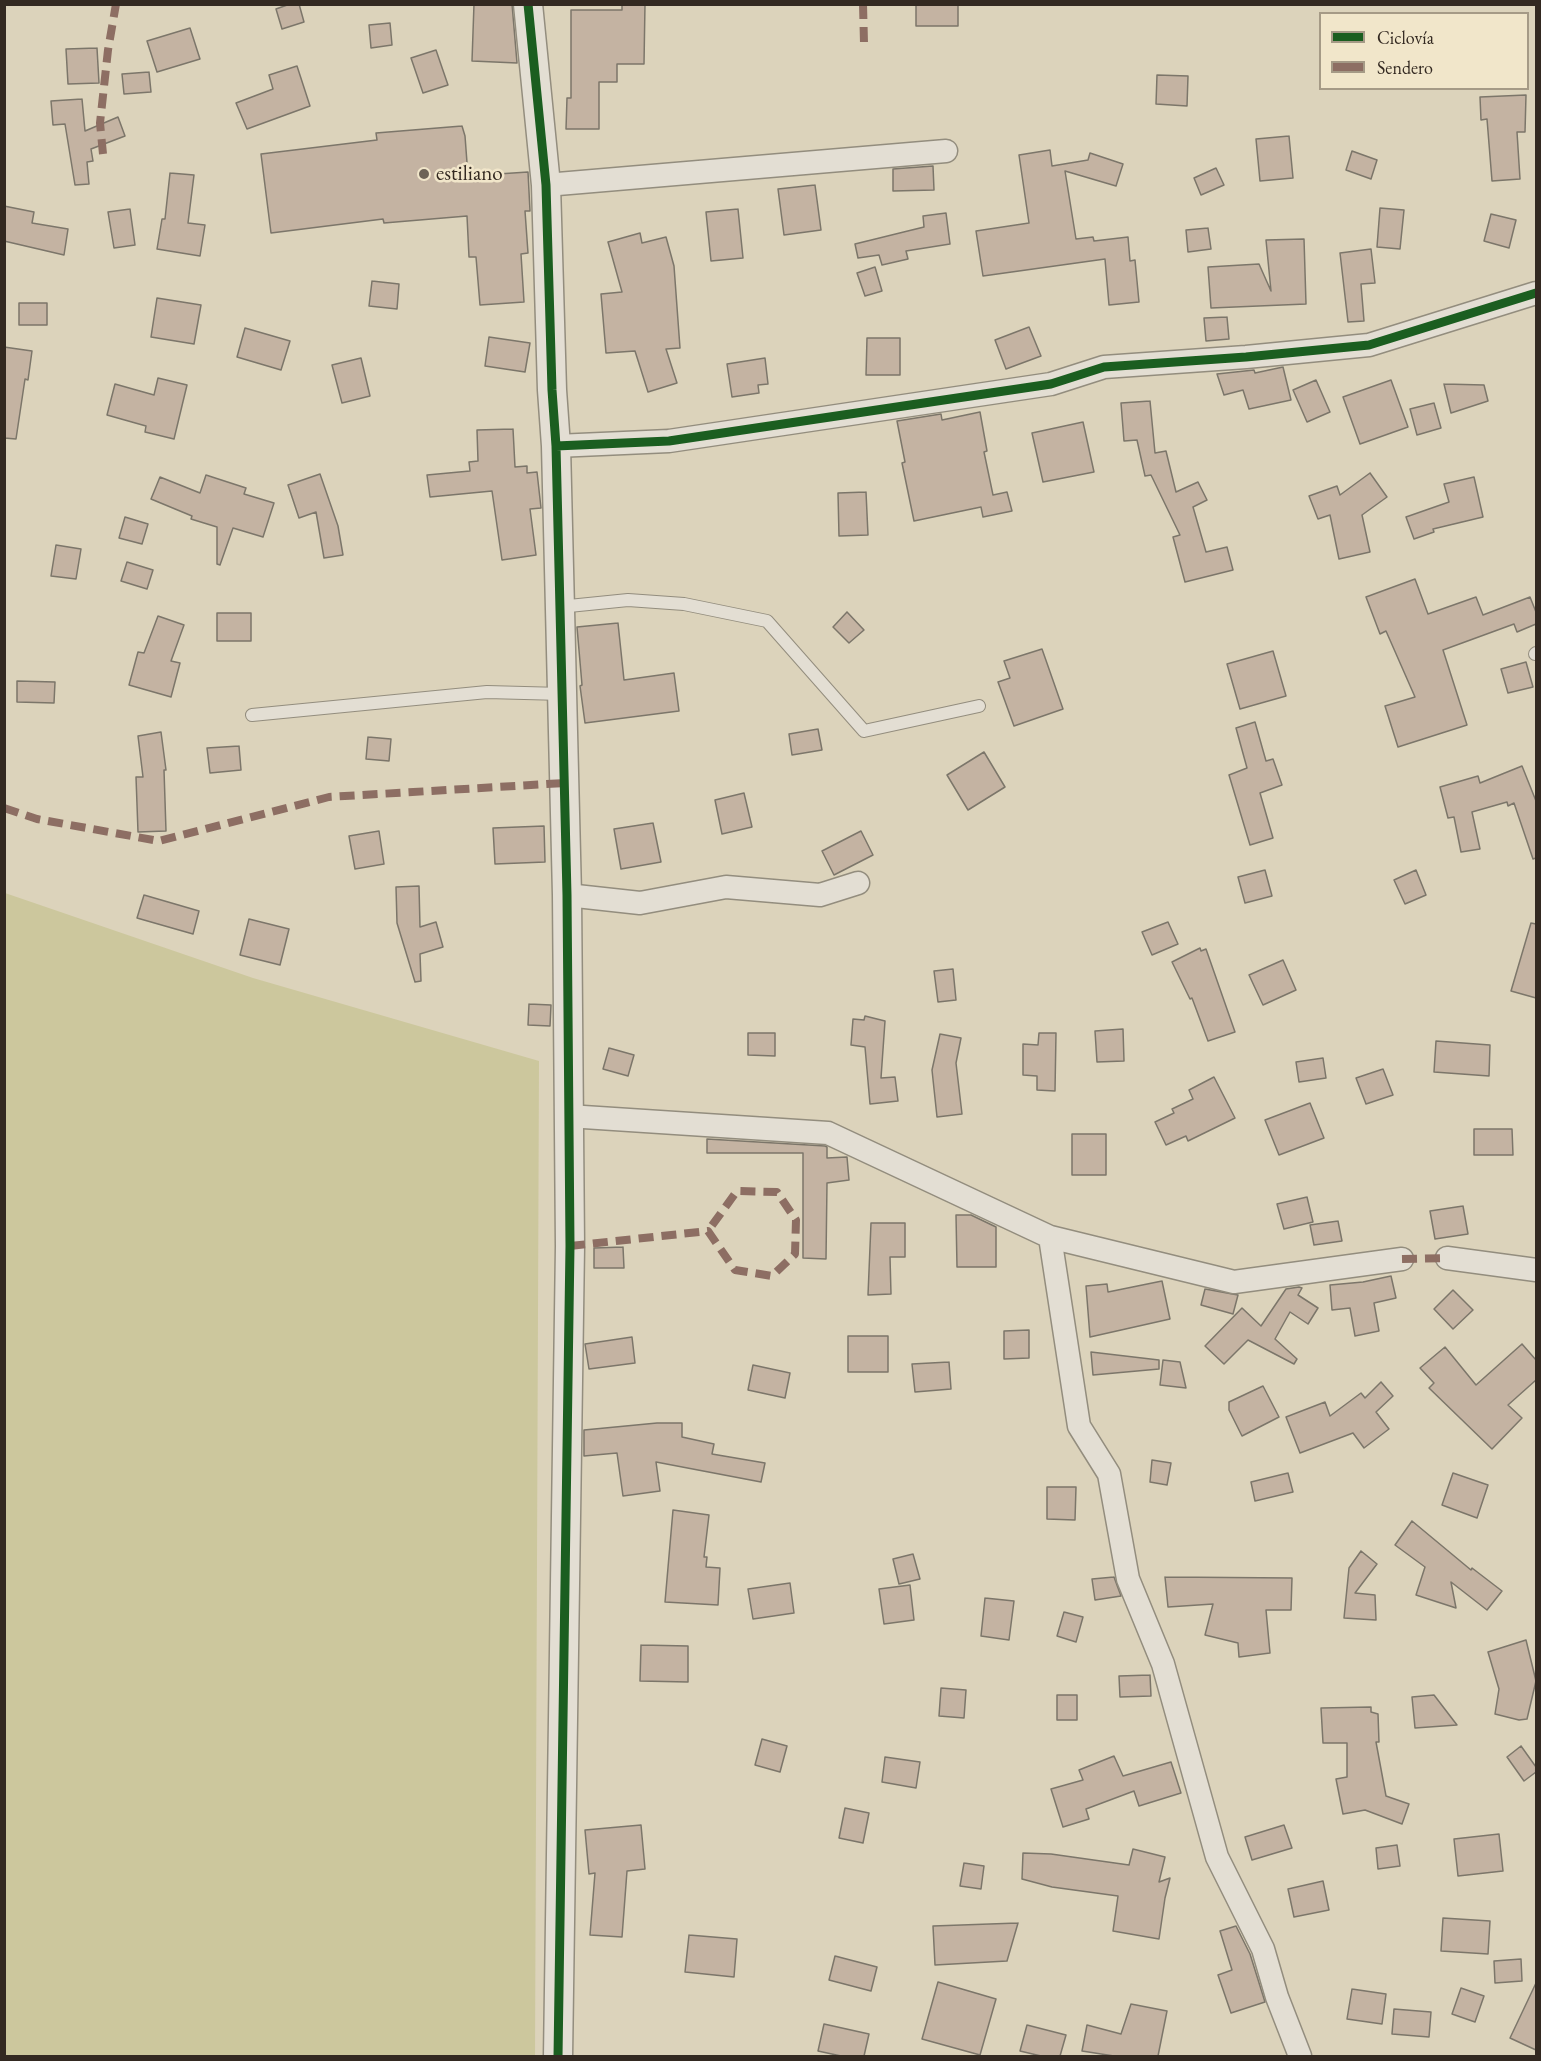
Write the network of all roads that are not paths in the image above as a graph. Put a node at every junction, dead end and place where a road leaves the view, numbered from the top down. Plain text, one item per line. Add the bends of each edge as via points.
1 (528, 4) edge
2 (946, 151) dead end
3 (546, 185) junction
4 (1536, 293) edge
5 (556, 446) junction
6 (560, 607) junction
7 (562, 694) junction
8 (979, 706) dead end
9 (252, 715) dead end
10 (858, 883) dead end
11 (567, 895) junction
12 (568, 1116) junction
13 (1050, 1236) junction
14 (1447, 1258) dead end
15 (1402, 1259) dead end
16 (1536, 1270) edge
17 (558, 2056) edge
18 (1300, 2056) edge

1 - 3 street
2 - 3 street
3 - 5 street
4 - 5 street via 1369,345 1104,367 1051,384 669,441
5 - 6 street
6 - 7 street
6 - 8 lane via 628,600 684,604 767,621 864,731
7 - 9 lane via 487,692
7 - 11 street
10 - 11 street via 820,895 726,887 640,903
11 - 12 street
12 - 13 street via 828,1133
12 - 17 street via 570,1246
13 - 15 street via 1234,1282
13 - 18 street via 1079,1426 1109,1474 1128,1579 1163,1664 1217,1857 1263,1949
14 - 16 street

